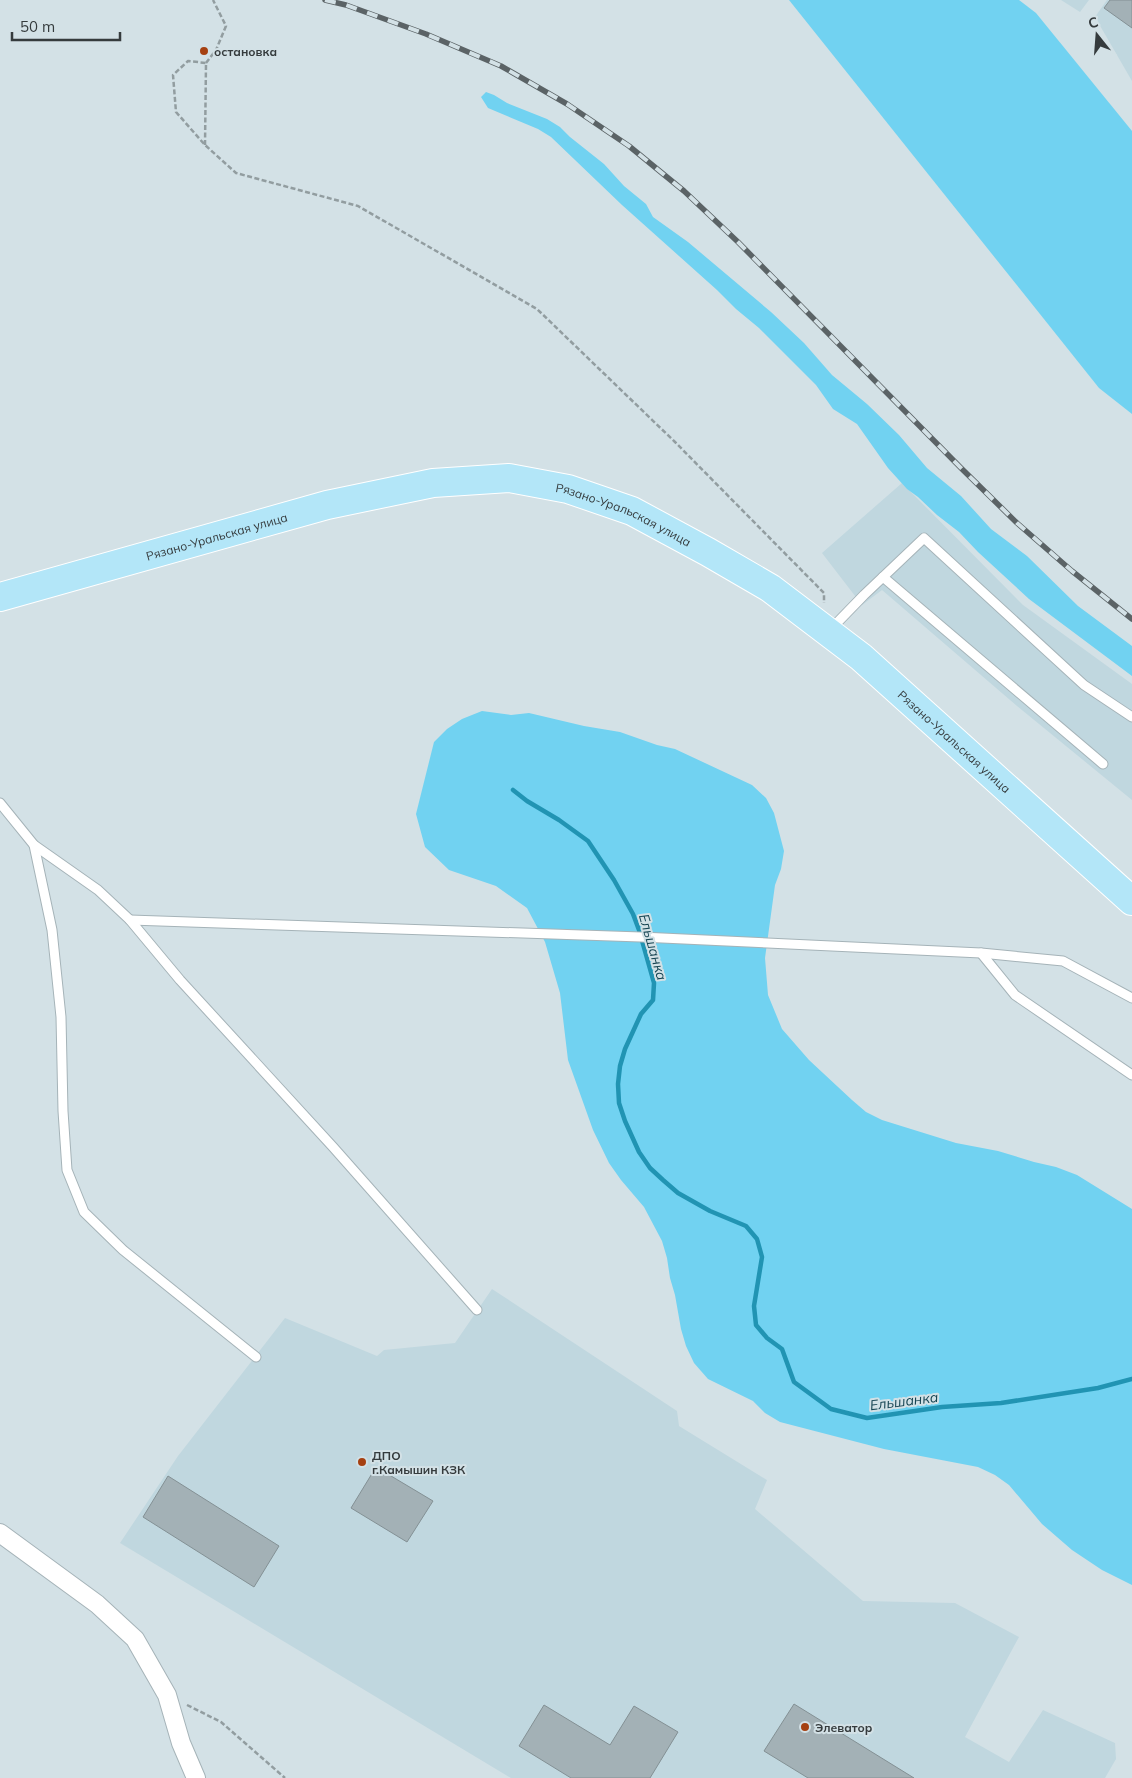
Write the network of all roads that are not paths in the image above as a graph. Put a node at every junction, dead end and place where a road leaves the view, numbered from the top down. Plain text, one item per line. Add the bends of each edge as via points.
1 (883, 576) junction
2 (0, 597) edge
3 (826, 631) junction
4 (1132, 717) edge
5 (1103, 764) dead end
6 (0, 803) edge
7 (34, 845) junction
8 (1132, 901) edge
9 (130, 920) junction
10 (981, 953) junction
11 (1132, 998) edge
12 (1132, 1075) edge
13 (478, 1310) dead end
14 (256, 1357) dead end
15 (0, 1534) edge
16 (196, 1778) edge

1 - 3 lane
1 - 4 lane via 924,538 1084,685
1 - 5 lane
2 - 3 main road, Рязано-Уральская улица via 327,505 433,483 509,478 568,489 632,511 770,588
3 - 8 main road, Рязано-Уральская улица via 861,657
6 - 7 lane
7 - 9 lane via 98,890
7 - 14 lane via 52,930 61,1017 62,1111 67,1170 84,1212 123,1250
9 - 10 lane via 641,937
9 - 13 lane via 180,980
10 - 11 lane via 1063,961
10 - 12 lane via 1015,995
15 - 16 street via 97,1604 135,1639 167,1695 180,1743

